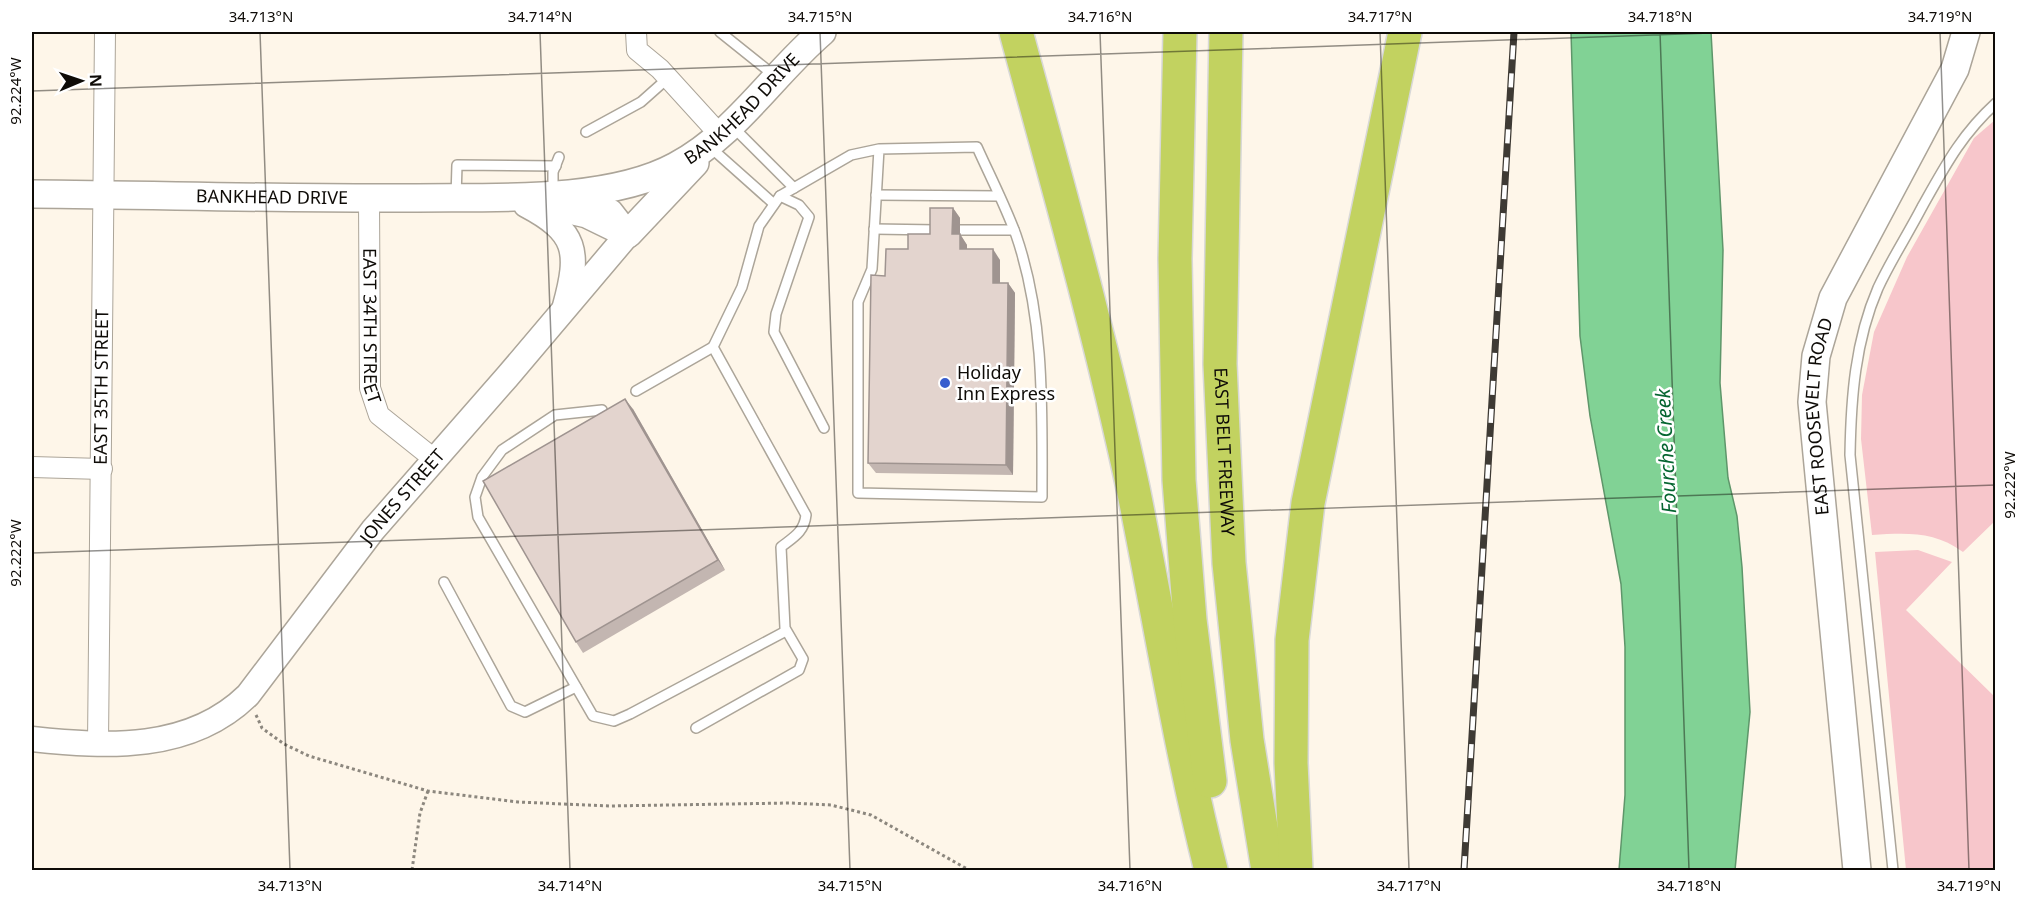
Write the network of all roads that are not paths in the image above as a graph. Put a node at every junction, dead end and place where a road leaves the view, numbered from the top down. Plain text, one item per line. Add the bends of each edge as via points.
1 (105, 32) edge
2 (636, 32) edge
3 (720, 32) edge
4 (822, 32) edge
5 (1016, 32) edge
6 (1180, 32) edge
7 (1226, 32) edge
8 (1405, 32) edge
9 (1966, 32) edge
10 (776, 76) junction
11 (668, 78) junction
12 (1995, 103) edge
13 (586, 132) dead end
14 (721, 136) junction
15 (879, 149) junction
16 (794, 188) junction
17 (566, 193) junction
18 (32, 194) edge
19 (103, 195) junction
20 (876, 195) junction
21 (999, 196) junction
22 (369, 198) junction
23 (456, 198) junction
24 (514, 198) junction
25 (777, 200) junction
26 (874, 229) junction
27 (937, 230) edge
28 (960, 230) dead end
29 (1014, 230) junction
30 (628, 234) junction
31 (565, 308) junction
32 (713, 347) junction
33 (636, 391) dead end
34 (602, 410) edge
35 (824, 428) dead end
36 (434, 459) junction
37 (32, 467) edge
38 (102, 469) junction
39 (444, 582) dead end
40 (786, 631) junction
41 (576, 687) junction
42 (696, 728) dead end
43 (32, 739) edge
44 (98, 743) junction
45 (1211, 870) edge
46 (1223, 870) edge
47 (1268, 870) edge
48 (1296, 870) edge
49 (1857, 870) edge
50 (1893, 870) edge

1 - 19 street, EAST 35TH STREET
2 - 11 street via 637,50
3 - 10 lane
4 - 10 main road, BANKHEAD DRIVE
5 - 45 highway via 1100,342
6 - 46 highway via 1175,259 1179,480 1190,620
7 - 47 highway, EAST BELT FREEWAY via 1220,364 1229,563 1247,740
8 - 48 highway via 1322,422 1298,576 1292,640 1291,763
9 - 49 main road, EAST ROOSEVELT ROAD via 1945,88 1833,298 1816,356 1812,402
10 - 14 main road, BANKHEAD DRIVE
11 - 13 lane via 641,102
11 - 14 street
12 - 50 lane via 1970,126 1951,154 1878,289 1858,352 1851,401 1850,455
14 - 16 lane
14 - 17 main road, BANKHEAD DRIVE via 677,166 649,179 608,189
14 - 25 lane
14 - 30 main road, JONES STREET
15 - 16 lane via 851,155
15 - 20 lane
15 - 21 lane via 977,147
16 - 25 lane
17 - 23 lane via 557,161 457,165
17 - 24 main road, BANKHEAD DRIVE
17 - 30 street via 610,212
18 - 19 main road, BANKHEAD DRIVE
19 - 22 main road, BANKHEAD DRIVE
19 - 38 street, EAST 35TH STREET
20 - 21 lane
20 - 26 lane
21 - 29 lane
22 - 23 main road, BANKHEAD DRIVE
22 - 36 street, EAST 34TH STREET via 369,388 379,415
23 - 24 main road, BANKHEAD DRIVE
24 - 30 main road, BANKHEAD DRIVE via 587,214
24 - 31 street via 551,218 567,236 572,272
25 - 32 lane via 759,226 742,287
25 - 35 lane via 799,205 809,216 776,314 774,332
26 - 27 lane
26 - 29 lane via 872,269 858,302 858,493 1042,497 1042,372 1032,297
28 - 29 lane
30 - 31 street, JONES STREET
31 - 36 street, JONES STREET
32 - 33 lane
32 - 40 lane via 806,515 800,533 781,547
34 - 41 lane via 555,415 502,450 482,477 476,497 478,517
36 - 44 street, JONES STREET via 372,530 248,695 223,717 184,735
37 - 38 street
38 - 44 street, EAST 35TH STREET
39 - 41 lane via 511,706 525,712
40 - 41 lane via 614,721 593,716
40 - 42 lane via 803,659 799,670
43 - 44 street, JONES STREET

